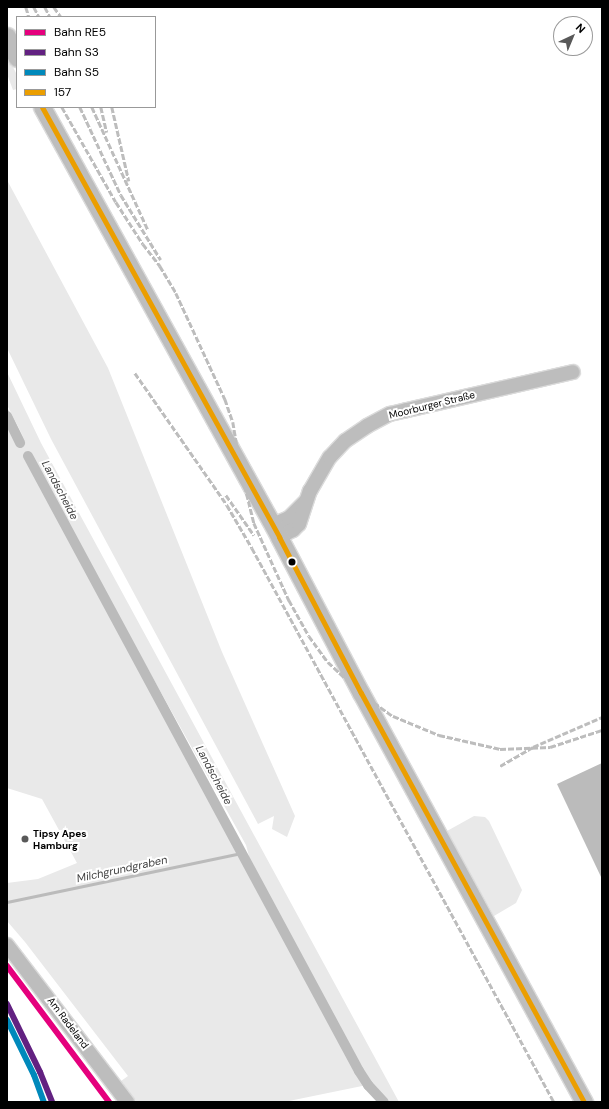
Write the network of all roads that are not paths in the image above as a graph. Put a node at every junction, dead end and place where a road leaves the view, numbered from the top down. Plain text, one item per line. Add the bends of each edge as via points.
1 (7, 36) edge
2 (16, 56) edge
3 (43, 108) edge
4 (573, 372) dead end
5 (276, 531) junction
6 (7, 945) edge
7 (127, 1102) edge
8 (584, 1102) edge

1 - 2 main road
3 - 5 main road
4 - 5 street, Moorburger Straße via 390,414 378,420 337,449 314,481 299,524 293,530
5 - 8 main road
6 - 7 street, Am Radeland

